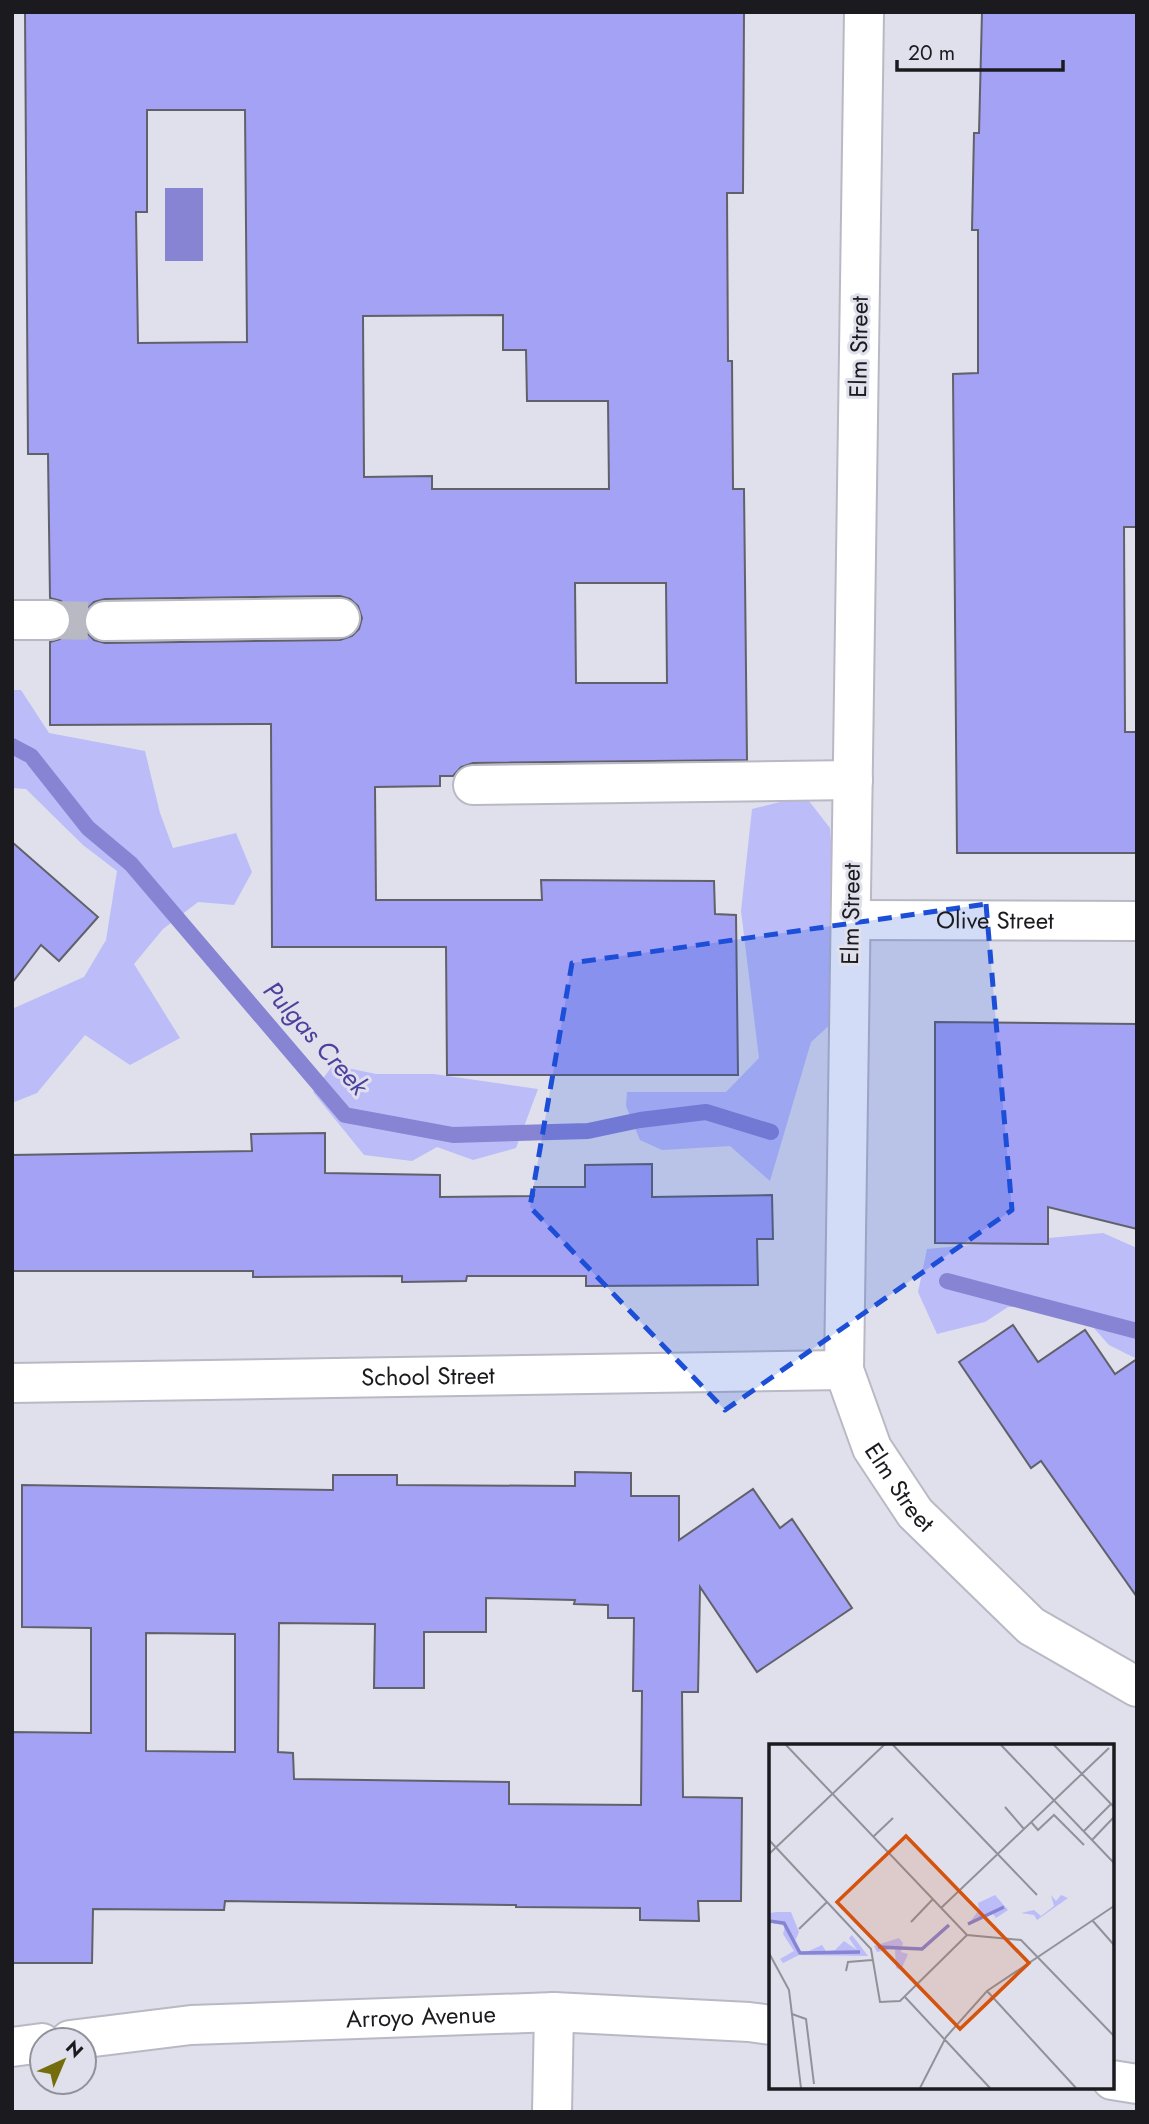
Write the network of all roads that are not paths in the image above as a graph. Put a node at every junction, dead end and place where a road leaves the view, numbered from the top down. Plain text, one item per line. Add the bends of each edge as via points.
1 (864, 12) edge
2 (340, 618) dead end
3 (12, 620) edge
4 (50, 620) tunnel mouth
5 (105, 621) tunnel mouth
6 (853, 780) junction
7 (473, 785) dead end
8 (851, 920) junction
9 (1137, 921) edge
10 (844, 1370) junction
11 (12, 1383) edge
12 (1137, 1687) edge
13 (554, 2012) junction
14 (769, 2025) edge
15 (98, 2037) edge
16 (1114, 2080) edge
17 (1137, 2084) edge
18 (552, 2112) edge

1 - 6 street, Elm Street
2 - 5 street
3 - 4 street
6 - 7 street
6 - 8 street, Elm Street
8 - 9 street, Olive Street
8 - 10 street, Elm Street
10 - 11 street, School Street
10 - 12 street, Elm Street via 872,1448 915,1513 1031,1626
13 - 14 street, Arroyo Avenue
13 - 15 street, Arroyo Avenue via 191,2025
13 - 18 street
16 - 17 street

